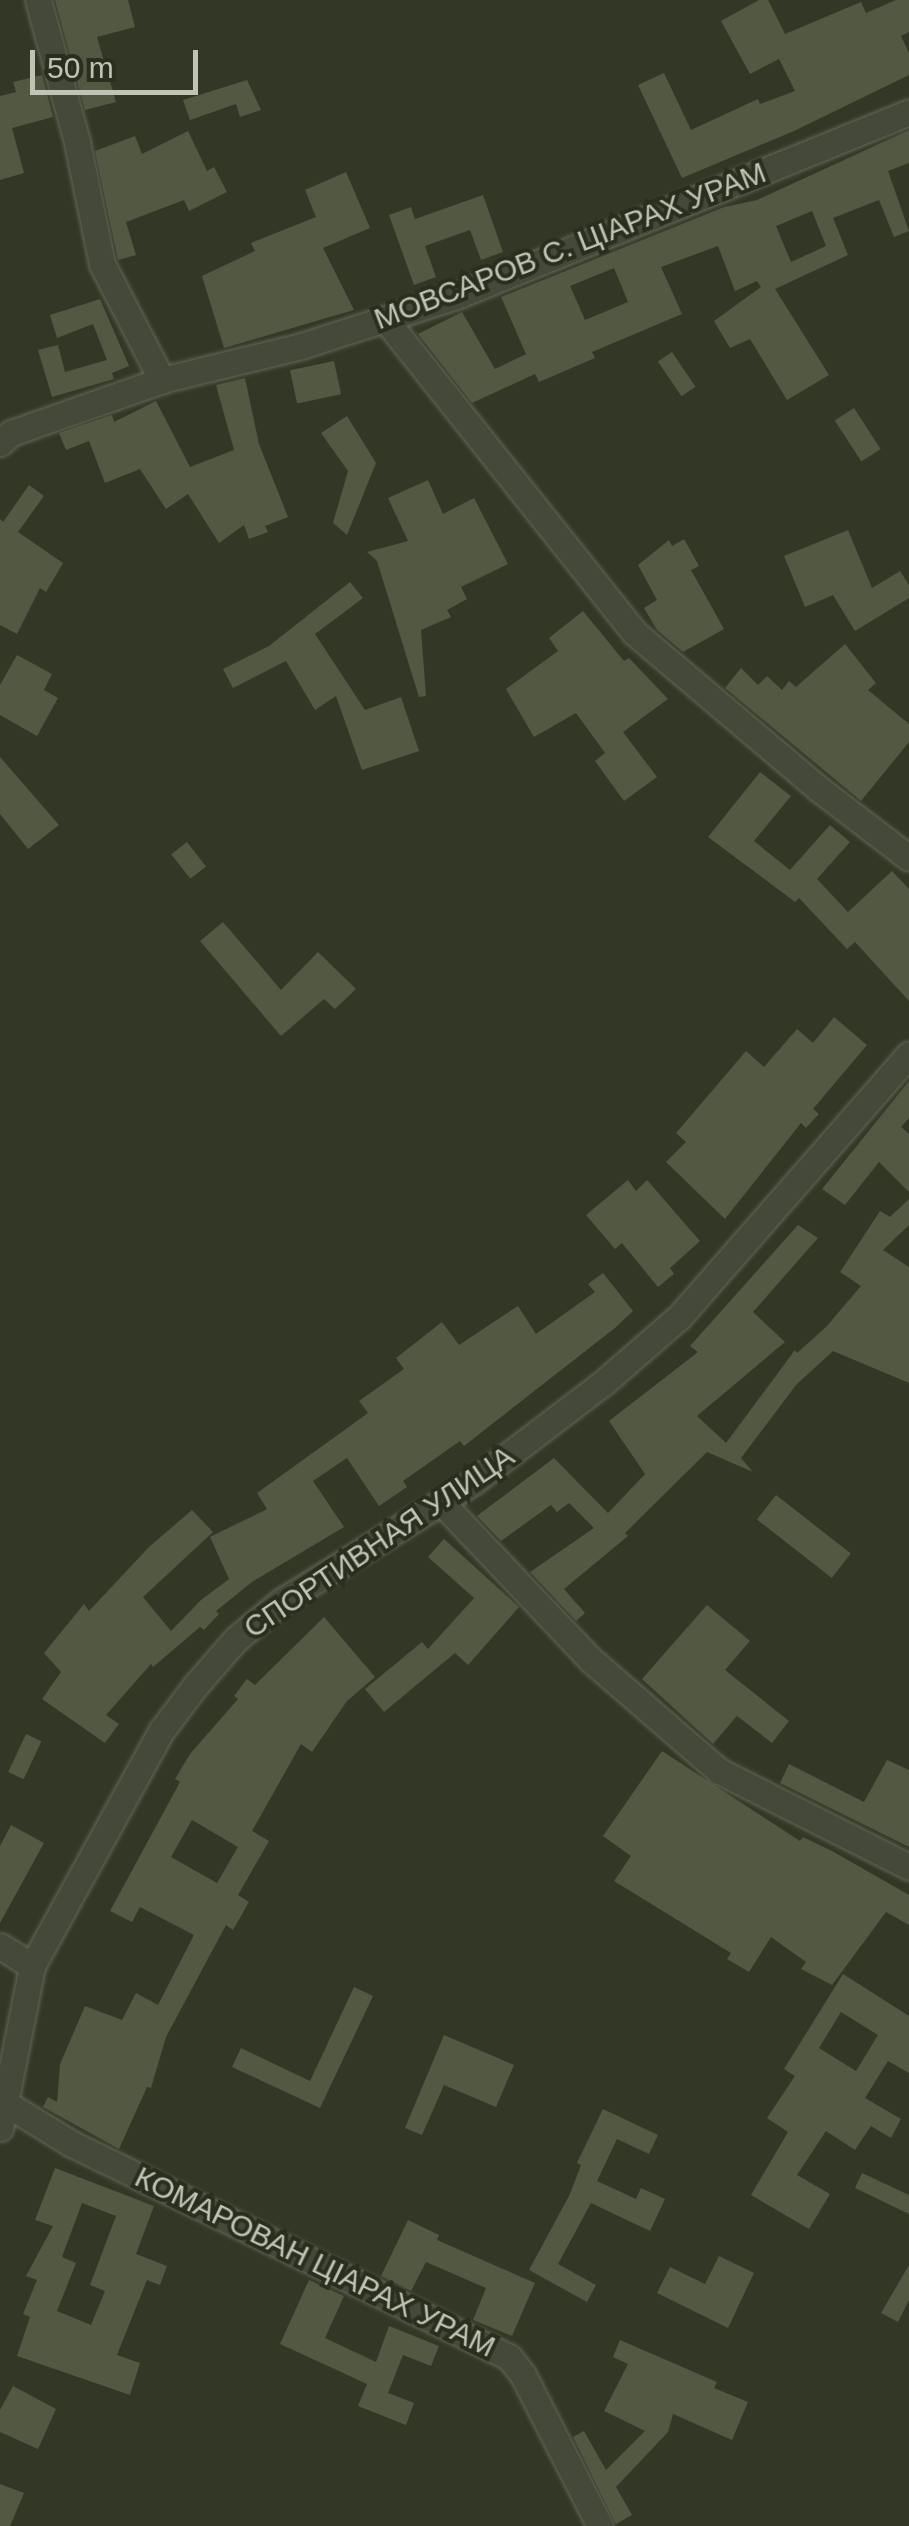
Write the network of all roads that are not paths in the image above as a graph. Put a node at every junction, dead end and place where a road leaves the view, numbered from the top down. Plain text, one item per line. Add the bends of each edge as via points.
1 (38, 0) edge
2 (909, 112) edge
3 (385, 319) junction
4 (162, 380) junction
5 (0, 443) edge
6 (909, 858) edge
7 (909, 1054) edge
8 (442, 1504) junction
9 (909, 1867) edge
10 (0, 1946) edge
11 (32, 1966) junction
12 (2, 2116) edge
13 (600, 2526) edge

1 - 4 street via 78,142 102,264
2 - 3 street, МОВСАРОВ С. ЦIАРАХ УРАМ
3 - 4 street, МОВСАРОВ С. ЦIАРАХ УРАМ
3 - 6 street via 635,633
4 - 5 street, МОВСАРОВ С. ЦIАРАХ УРАМ via 11,433
7 - 8 street, СПОРТИВНАЯ УЛИЦА via 679,1317
8 - 9 street via 591,1660 720,1771
8 - 11 street, СПОРТИВНАЯ УЛИЦА via 282,1601 236,1638 162,1730
10 - 11 street
11 - 12 street, СПОРТИВНАЯ УЛИЦА
12 - 13 street, КОМАРОВАН ЦIАРАХ УРАМ via 508,2357

